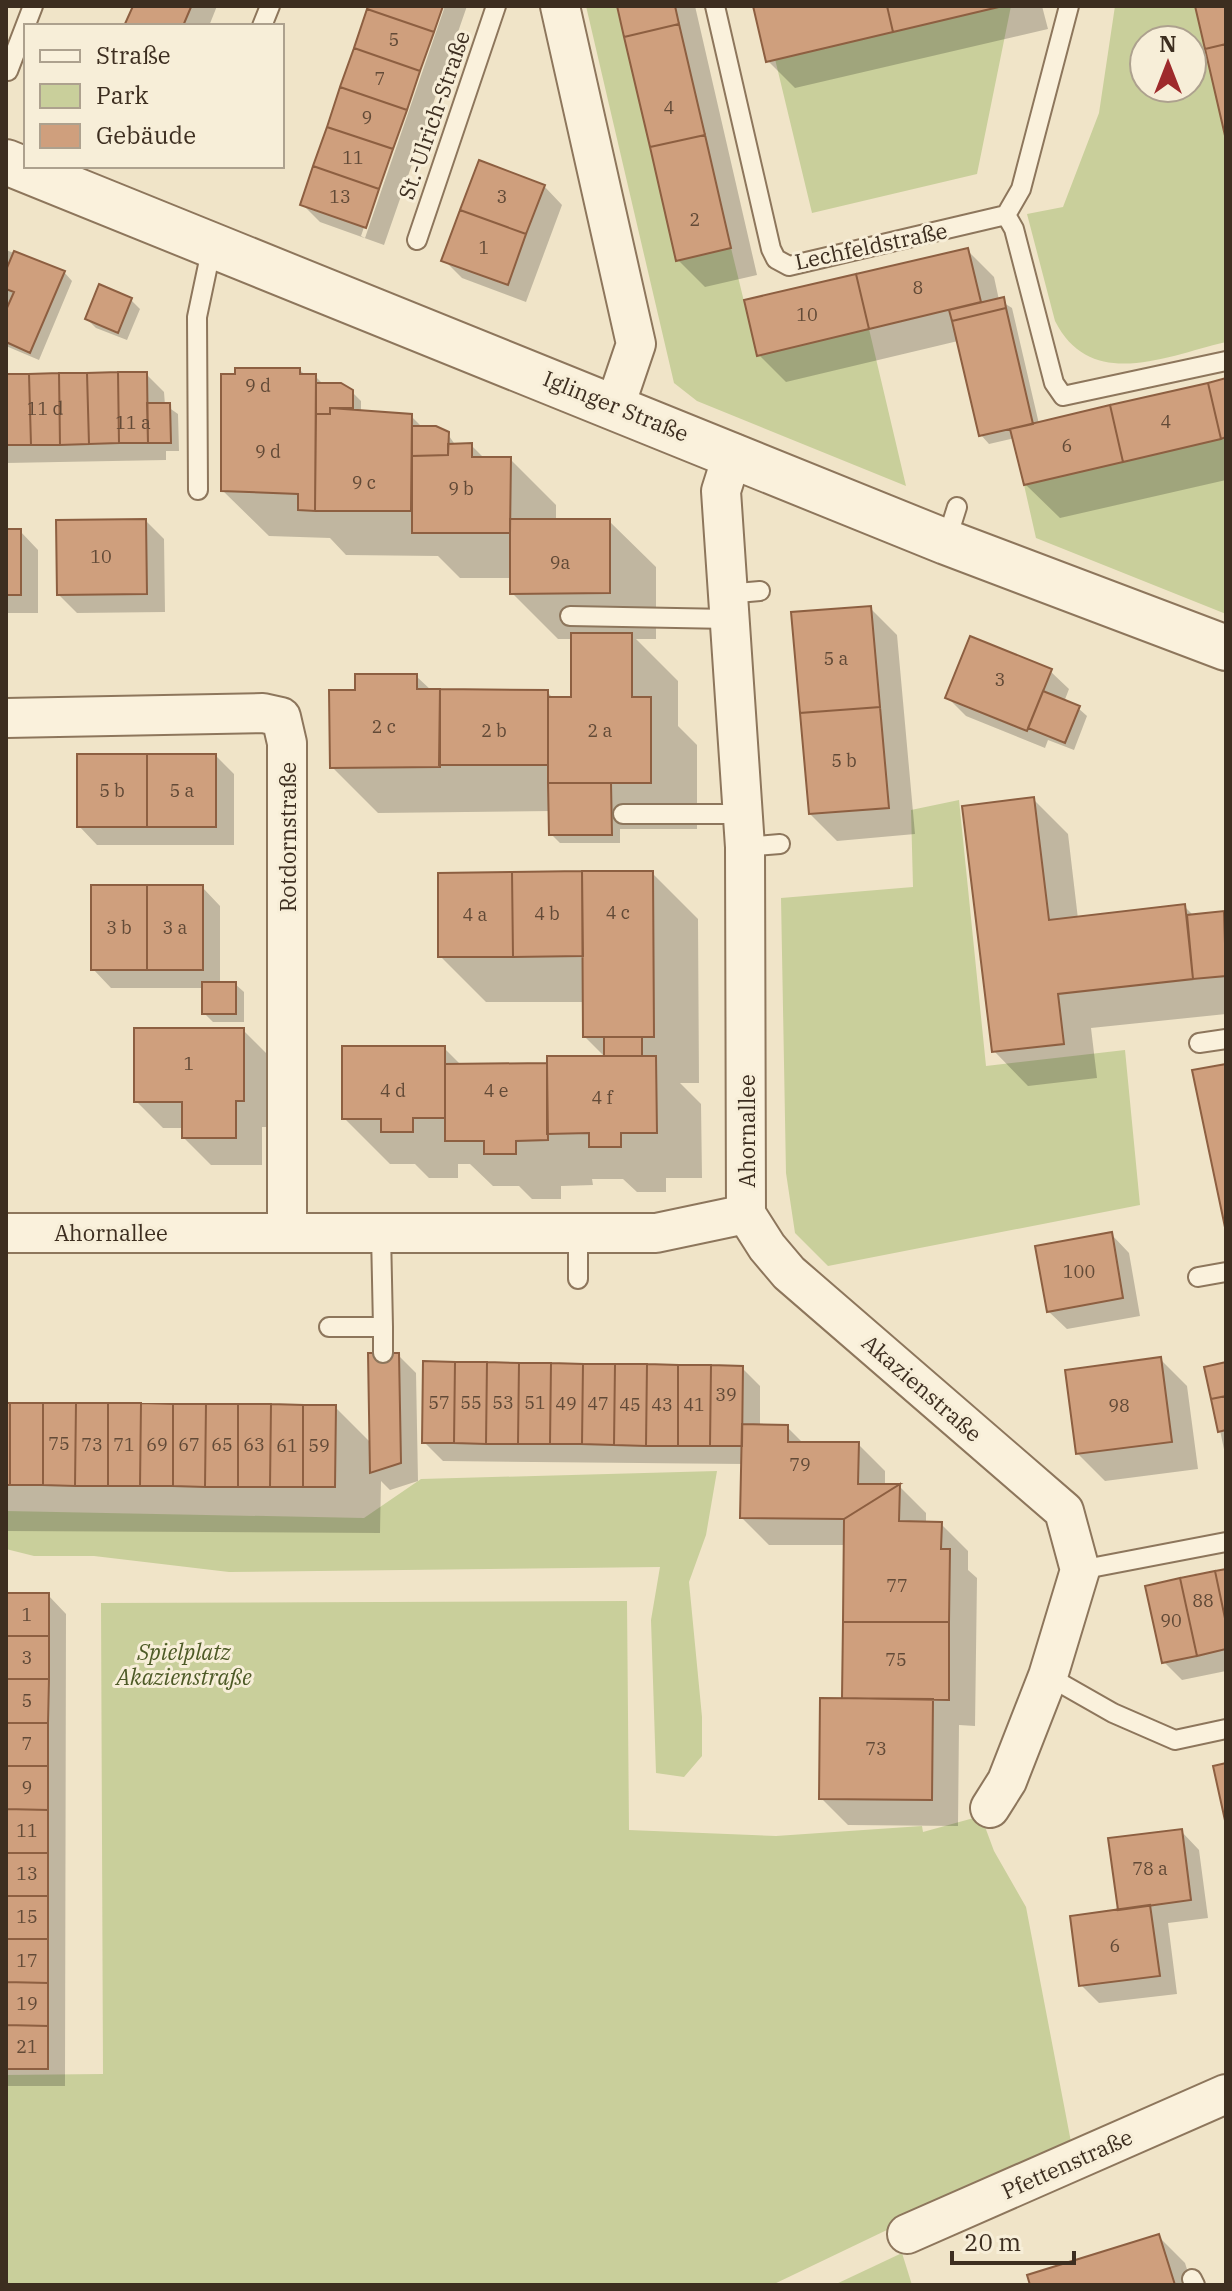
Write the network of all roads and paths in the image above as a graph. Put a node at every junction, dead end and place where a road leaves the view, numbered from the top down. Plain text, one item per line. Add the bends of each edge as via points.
1 (496, 6) edge
2 (560, 6) edge
3 (715, 6) edge
4 (1069, 6) edge
5 (24, 29) edge
6 (8, 71) dead end
7 (6, 162) edge
8 (1006, 215) junction
9 (417, 240) dead end
10 (212, 246) junction
11 (1226, 361) edge
12 (615, 406) junction
13 (733, 453) junction
14 (198, 490) dead end
15 (738, 602) junction
16 (570, 616) dead end
17 (1226, 648) edge
18 (6, 718) edge
19 (623, 814) dead end
20 (756, 835) junction
21 (1226, 1039) edge
22 (1199, 1043) dead end
23 (746, 1214) junction
24 (6, 1233) edge
25 (287, 1233) junction
26 (381, 1233) junction
27 (578, 1233) junction
28 (1226, 1272) edge
29 (1198, 1277) dead end
30 (578, 1279) dead end
31 (329, 1327) dead end
32 (383, 1327) junction
33 (383, 1353) dead end
34 (1226, 1542) edge
35 (1080, 1570) junction
36 (1048, 1676) junction
37 (1226, 1729) edge
38 (990, 1808) dead end
39 (1226, 2094) edge
40 (907, 2234) dead end

1 - 9 lane, St.-Ulrich-Straße
2 - 12 street via 636,344
3 - 8 lane, Lechfeldstraße via 776,259 795,266
4 - 8 lane via 1021,189
5 - 6 lane
7 - 10 street, Iglinger Straße
8 - 11 lane via 1054,383 1063,396
10 - 12 street, Iglinger Straße
10 - 14 lane via 197,317
12 - 13 street, Iglinger Straße
13 - 15 street, Ahornallee via 721,491
13 - 17 street, Iglinger Straße via 952,524
15 - 16 lane
15 - 20 street, Ahornallee
18 - 25 street, Rotdornstraße via 263,713 281,717 287,743
19 - 20 lane
20 - 23 street, Ahornallee
21 - 22 lane
23 - 27 street, Ahornallee via 656,1233
23 - 35 street, Akazienstraße via 789,1273 1064,1511
24 - 25 street, Ahornallee
25 - 26 street, Ahornallee
26 - 27 street, Ahornallee
26 - 32 lane
27 - 30 lane
28 - 29 lane
31 - 32 lane
32 - 33 lane
34 - 35 lane
35 - 36 street
36 - 37 lane via 1175,1740
36 - 38 street via 1007,1781
39 - 40 street, Pfettenstraße

